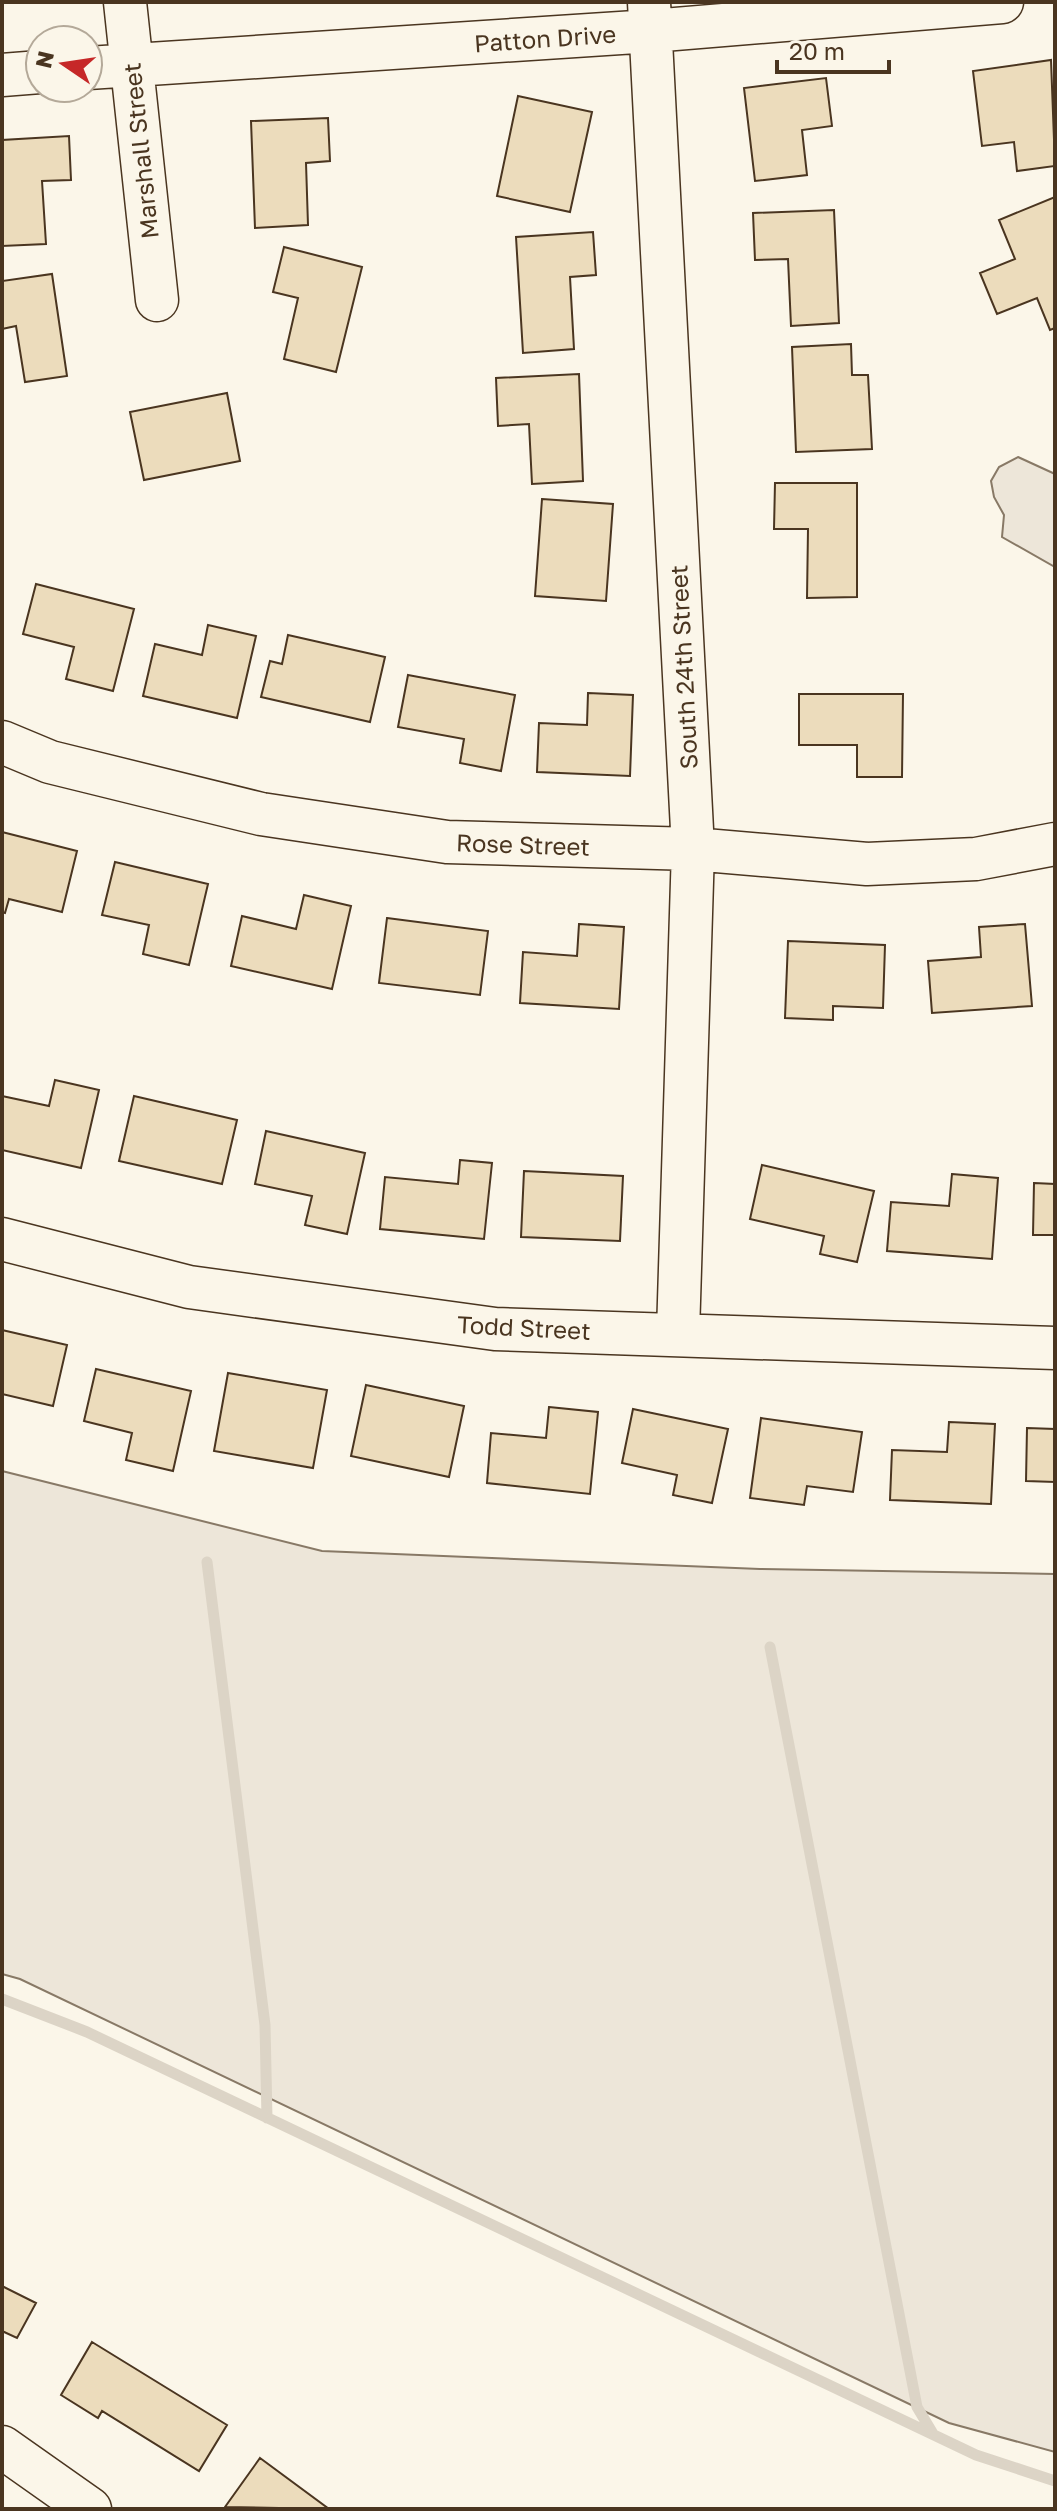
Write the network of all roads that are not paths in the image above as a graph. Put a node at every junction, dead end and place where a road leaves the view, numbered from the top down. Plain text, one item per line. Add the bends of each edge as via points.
1 (125, 2) edge
2 (1002, 2) edge
3 (650, 16) edge
4 (130, 65) junction
5 (104, 67) edge
6 (24, 73) edge
7 (2, 75) edge
8 (157, 300) dead end
9 (2, 742) edge
10 (1055, 844) edge
11 (693, 849) junction
12 (2, 1239) edge
13 (678, 1333) junction
14 (1055, 1348) edge
15 (2, 2447) edge
16 (90, 2509) edge

1 - 4 street, Marshall Street
2 - 3 street, Patton Drive
3 - 4 street, Patton Drive
3 - 11 street, South 24th Street
4 - 5 street, Patton Drive
4 - 8 street, Marshall Street
6 - 7 street
9 - 11 street, Rose Street via 50,762 276,816 447,842
10 - 11 street, Rose Street via 976,859 867,864
11 - 13 street, South 24th Street
12 - 13 street, Todd Street via 204,1289 495,1329
13 - 14 street, Todd Street
15 - 16 street

